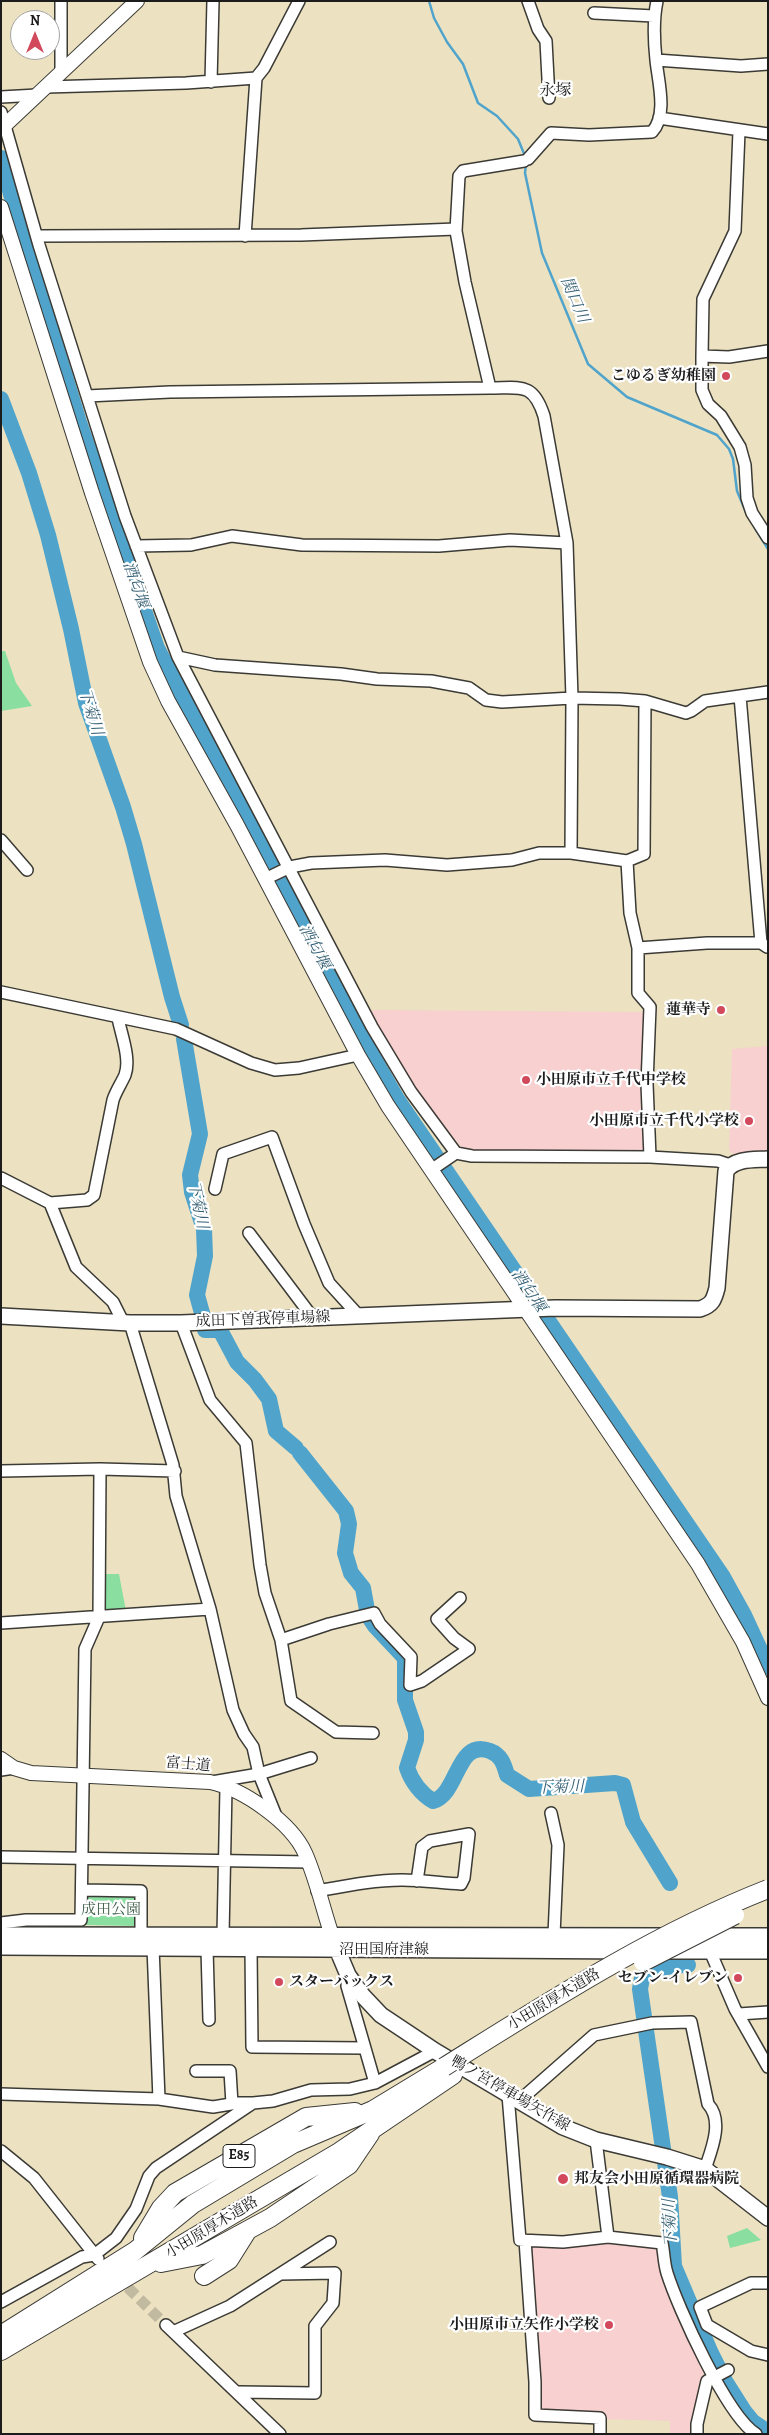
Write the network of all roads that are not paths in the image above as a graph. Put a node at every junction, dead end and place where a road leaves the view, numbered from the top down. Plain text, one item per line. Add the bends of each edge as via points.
1 (60, 1) edge
2 (137, 1) edge
3 (212, 1) edge
4 (299, 1) edge
5 (528, 1) edge
6 (657, 1) edge
7 (594, 13) dead end
8 (654, 16) junction
9 (656, 60) junction
10 (768, 64) edge
11 (61, 73) junction
12 (256, 78) junction
13 (211, 82) junction
14 (42, 91) junction
15 (1, 97) edge
16 (549, 98) dead end
17 (1, 112) edge
18 (659, 118) junction
19 (4, 127) edge
20 (739, 131) junction
21 (768, 134) edge
22 (1, 207) edge
23 (456, 228) junction
24 (37, 236) junction
25 (246, 236) junction
26 (768, 351) edge
27 (702, 356) junction
28 (490, 388) junction
29 (87, 396) junction
30 (768, 538) edge
31 (567, 543) junction
32 (136, 546) junction
33 (178, 657) junction
34 (768, 692) edge
35 (740, 696) junction
36 (572, 698) junction
37 (645, 701) junction
38 (1, 840) edge
39 (572, 853) junction
40 (627, 861) junction
41 (290, 867) junction
42 (27, 870) dead end
43 (265, 879) junction
44 (765, 945) edge
45 (638, 948) junction
46 (1, 992) edge
47 (118, 1018) junction
48 (358, 1055) junction
49 (453, 1155) junction
50 (650, 1157) junction
51 (768, 1159) edge
52 (730, 1165) junction
53 (431, 1170) junction
54 (1, 1178) edge
55 (215, 1189) dead end
56 (50, 1203) junction
57 (248, 1233) dead end
58 (525, 1309) junction
59 (1, 1316) edge
60 (359, 1316) junction
61 (313, 1318) junction
62 (127, 1322) junction
63 (181, 1323) junction
64 (100, 1469) junction
65 (1, 1471) edge
66 (175, 1471) junction
67 (460, 1598) dead end
68 (210, 1609) junction
69 (99, 1617) junction
70 (1, 1623) edge
71 (281, 1640) junction
72 (768, 1698) edge
73 (373, 1732) dead end
74 (310, 1758) dead end
75 (1, 1759) edge
76 (8, 1769) edge
77 (259, 1774) junction
78 (85, 1775) junction
79 (210, 1782) junction
80 (226, 1788) junction
81 (551, 1813) dead end
82 (276, 1816) junction
83 (1, 1857) edge
84 (82, 1858) junction
85 (224, 1861) junction
86 (309, 1862) junction
87 (417, 1881) junction
88 (768, 1889) edge
89 (82, 1890) junction
90 (317, 1891) junction
91 (768, 1901) edge
92 (1, 1924) edge
93 (331, 1934) junction
94 (1, 1935) edge
95 (223, 1935) junction
96 (554, 1935) junction
97 (141, 1936) junction
98 (768, 1936) edge
99 (1, 1947) edge
100 (153, 1947) junction
101 (207, 1949) junction
102 (251, 1950) junction
103 (337, 1950) junction
104 (710, 1951) junction
105 (768, 1951) edge
106 (348, 1975) junction
107 (768, 2012) edge
108 (739, 2014) junction
109 (209, 2020) dead end
110 (364, 2048) junction
111 (435, 2051) junction
112 (768, 2067) edge
113 (196, 2071) dead end
114 (448, 2071) junction
115 (375, 2083) junction
116 (1, 2094) edge
117 (513, 2098) junction
118 (158, 2099) junction
119 (253, 2103) junction
120 (232, 2104) junction
121 (374, 2118) junction
122 (596, 2140) junction
123 (1, 2151) edge
124 (705, 2169) junction
125 (768, 2218) edge
126 (246, 2232) junction
127 (608, 2237) junction
128 (525, 2240) junction
129 (330, 2242) dead end
130 (96, 2257) junction
131 (149, 2265) junction
132 (280, 2274) junction
133 (204, 2276) dead end
134 (768, 2283) edge
135 (106, 2288) junction
136 (132, 2288) tunnel mouth
137 (1, 2302) edge
138 (78, 2305) junction
139 (1, 2336) edge
140 (1, 2351) edge
141 (768, 2355) edge
142 (1, 2357) edge
143 (720, 2373) junction
144 (231, 2391) junction
145 (697, 2429) edge
146 (280, 2434) edge
147 (600, 2434) edge
148 (704, 2434) edge
149 (756, 2434) edge

1 - 11 street
2 - 11 street
3 - 13 street
4 - 12 street
5 - 16 street via 546,41
6 - 8 street
7 - 8 street
8 - 9 street
9 - 10 street via 741,66
9 - 18 street
11 - 14 street
12 - 13 street
12 - 25 street
13 - 14 street
14 - 15 street
14 - 19 street
17 - 19 street
18 - 20 street
18 - 23 street via 652,132 551,133 526,160 464,171 459,176
19 - 24 street
20 - 21 street
20 - 27 street via 735,231 703,299
22 - 43 street via 92,493 150,662
23 - 25 street
23 - 28 street
24 - 25 street
24 - 29 street
26 - 27 street via 729,357
27 - 30 street via 702,390 708,404 722,416 740,447 745,465 747,498 752,513
28 - 29 street
28 - 31 street via 522,388 537,397 544,416
29 - 32 street
31 - 32 street via 510,540 439,546 302,545 232,536 191,545
31 - 36 street
32 - 33 street
33 - 36 street via 216,665 432,682 469,688 486,700 502,702
33 - 41 street
34 - 35 street
35 - 37 street via 704,701 686,713
35 - 44 street
36 - 37 street
36 - 39 street
37 - 40 street via 644,854
38 - 42 street
39 - 40 street
39 - 41 street via 540,853 512,860 447,865 385,860
40 - 45 street via 630,914
41 - 43 street
41 - 49 street via 372,1027
43 - 48 street
44 - 45 street via 707,943
45 - 50 street via 638,993 650,1007
46 - 47 street
47 - 48 street via 176,1029 275,1070
47 - 56 street via 126,1074 116,1088 94,1195 87,1200
48 - 53 street
49 - 50 street
49 - 53 street
50 - 52 street via 718,1161
51 - 52 main road
52 - 58 main road, 成田下曽我停車場線 via 724,1177 717,1288 710,1306 700,1310
53 - 58 street
54 - 56 street
55 - 60 street via 223,1154 272,1137 330,1283
56 - 62 street via 76,1267 112,1302
57 - 61 street
58 - 60 main road, 成田下曽我停車場線
58 - 72 street via 698,1564 743,1642
59 - 62 main road, 成田下曽我停車場線
60 - 61 main road, 成田下曽我停車場線
61 - 63 main road, 成田下曽我停車場線
62 - 63 main road, 成田下曽我停車場線
62 - 66 street via 158,1408
63 - 71 street via 210,1400 246,1443 260,1565
64 - 65 street
64 - 66 street
64 - 69 street
66 - 68 street via 176,1496
67 - 71 street via 437,1619 469,1649 422,1681 410,1685 411,1657 374,1613
68 - 69 street
68 - 77 street via 233,1710 253,1747
69 - 70 street
69 - 78 street via 85,1649
71 - 73 street via 291,1701 336,1732
74 - 77 street
75 - 76 street
76 - 78 street, 富士道
77 - 79 street
77 - 82 street
78 - 79 street, 富士道
78 - 84 street
79 - 80 street, 富士道
80 - 82 street, 富士道 via 249,1798
80 - 85 street
81 - 96 street via 558,1845
82 - 86 street, 富士道
83 - 84 street
84 - 85 street
84 - 89 street
85 - 86 street
85 - 95 street
86 - 90 street, 富士道
87 - 87 street via 422,1847 430,1841 469,1834 461,1884
87 - 90 street via 365,1882
88 - 114 highway, 小田原厚木道路 / E85, bridge via 705,1916 627,1957
89 - 92 street via 81,1920 26,1920
89 - 97 street via 141,1891
90 - 93 street, 富士道
91 - 114 highway, 小田原厚木道路 / E85, bridge via 632,1968
93 - 95 main road, 沼田国府津線
93 - 96 main road, 沼田国府津線
93 - 103 street, 富士道
94 - 97 main road, 沼田国府津線
95 - 97 main road, 沼田国府津線
96 - 98 main road, 沼田国府津線
99 - 100 main road, 沼田国府津線
100 - 101 main road, 沼田国府津線
100 - 118 street
101 - 102 main road, 沼田国府津線
101 - 109 street
102 - 103 main road, 沼田国府津線
102 - 110 street via 252,2047
103 - 104 main road, 沼田国府津線
103 - 106 main road, 鴨ノ宮停車場矢作線
104 - 105 main road, 沼田国府津線
104 - 108 street
106 - 110 street via 346,1986
106 - 111 main road, 鴨ノ宮停車場矢作線 via 381,2015
107 - 108 street
108 - 112 street
110 - 115 street
111 - 115 street
111 - 117 main road, 鴨ノ宮停車場矢作線
113 - 120 street via 230,2071
114 - 121 highway, 小田原厚木道路 / E85
115 - 119 street via 350,2089 311,2090
116 - 118 street
117 - 122 main road, 鴨ノ宮停車場矢作線 via 563,2127
117 - 124 street via 594,2035 652,2023 691,2022 708,2104 714,2116 715,2137
117 - 128 street via 520,2240
118 - 120 street via 202,2106
119 - 120 street
119 - 130 street via 156,2168 126,2225
121 - 126 highway, 小田原厚木道路 / E85 via 349,2165
121 - 131 highway, 小田原厚木道路 / E85 via 339,2152
121 - 139 highway, 小田原厚木道路 / E85 via 306,2118 175,2192 161,2208 135,2251
122 - 124 main road, 鴨ノ宮停車場矢作線
122 - 127 street
123 - 130 street via 34,2178
124 - 125 main road, 鴨ノ宮停車場矢作線
126 - 131 highway, 小田原厚木道路 / E85 via 202,2255
126 - 133 highway via 229,2260
127 - 128 street via 563,2242
127 - 143 street via 662,2243 666,2272
128 - 147 street via 535,2415 600,2418
129 - 132 street
130 - 137 street via 82,2257
131 - 135 highway, 小田原厚木道路 / E85
132 - 144 street via 230,2306 171,2328
132 - 144 street via 335,2273 333,2303 315,2326 314,2393
134 - 141 street via 751,2283 700,2307 707,2325 751,2350
135 - 136 highway
135 - 138 highway, 小田原厚木道路 / E85
138 - 140 highway, 小田原厚木道路 / E85
138 - 142 highway
143 - 145 street via 707,2381
143 - 149 street via 740,2422
144 - 146 street
145 - 148 street

